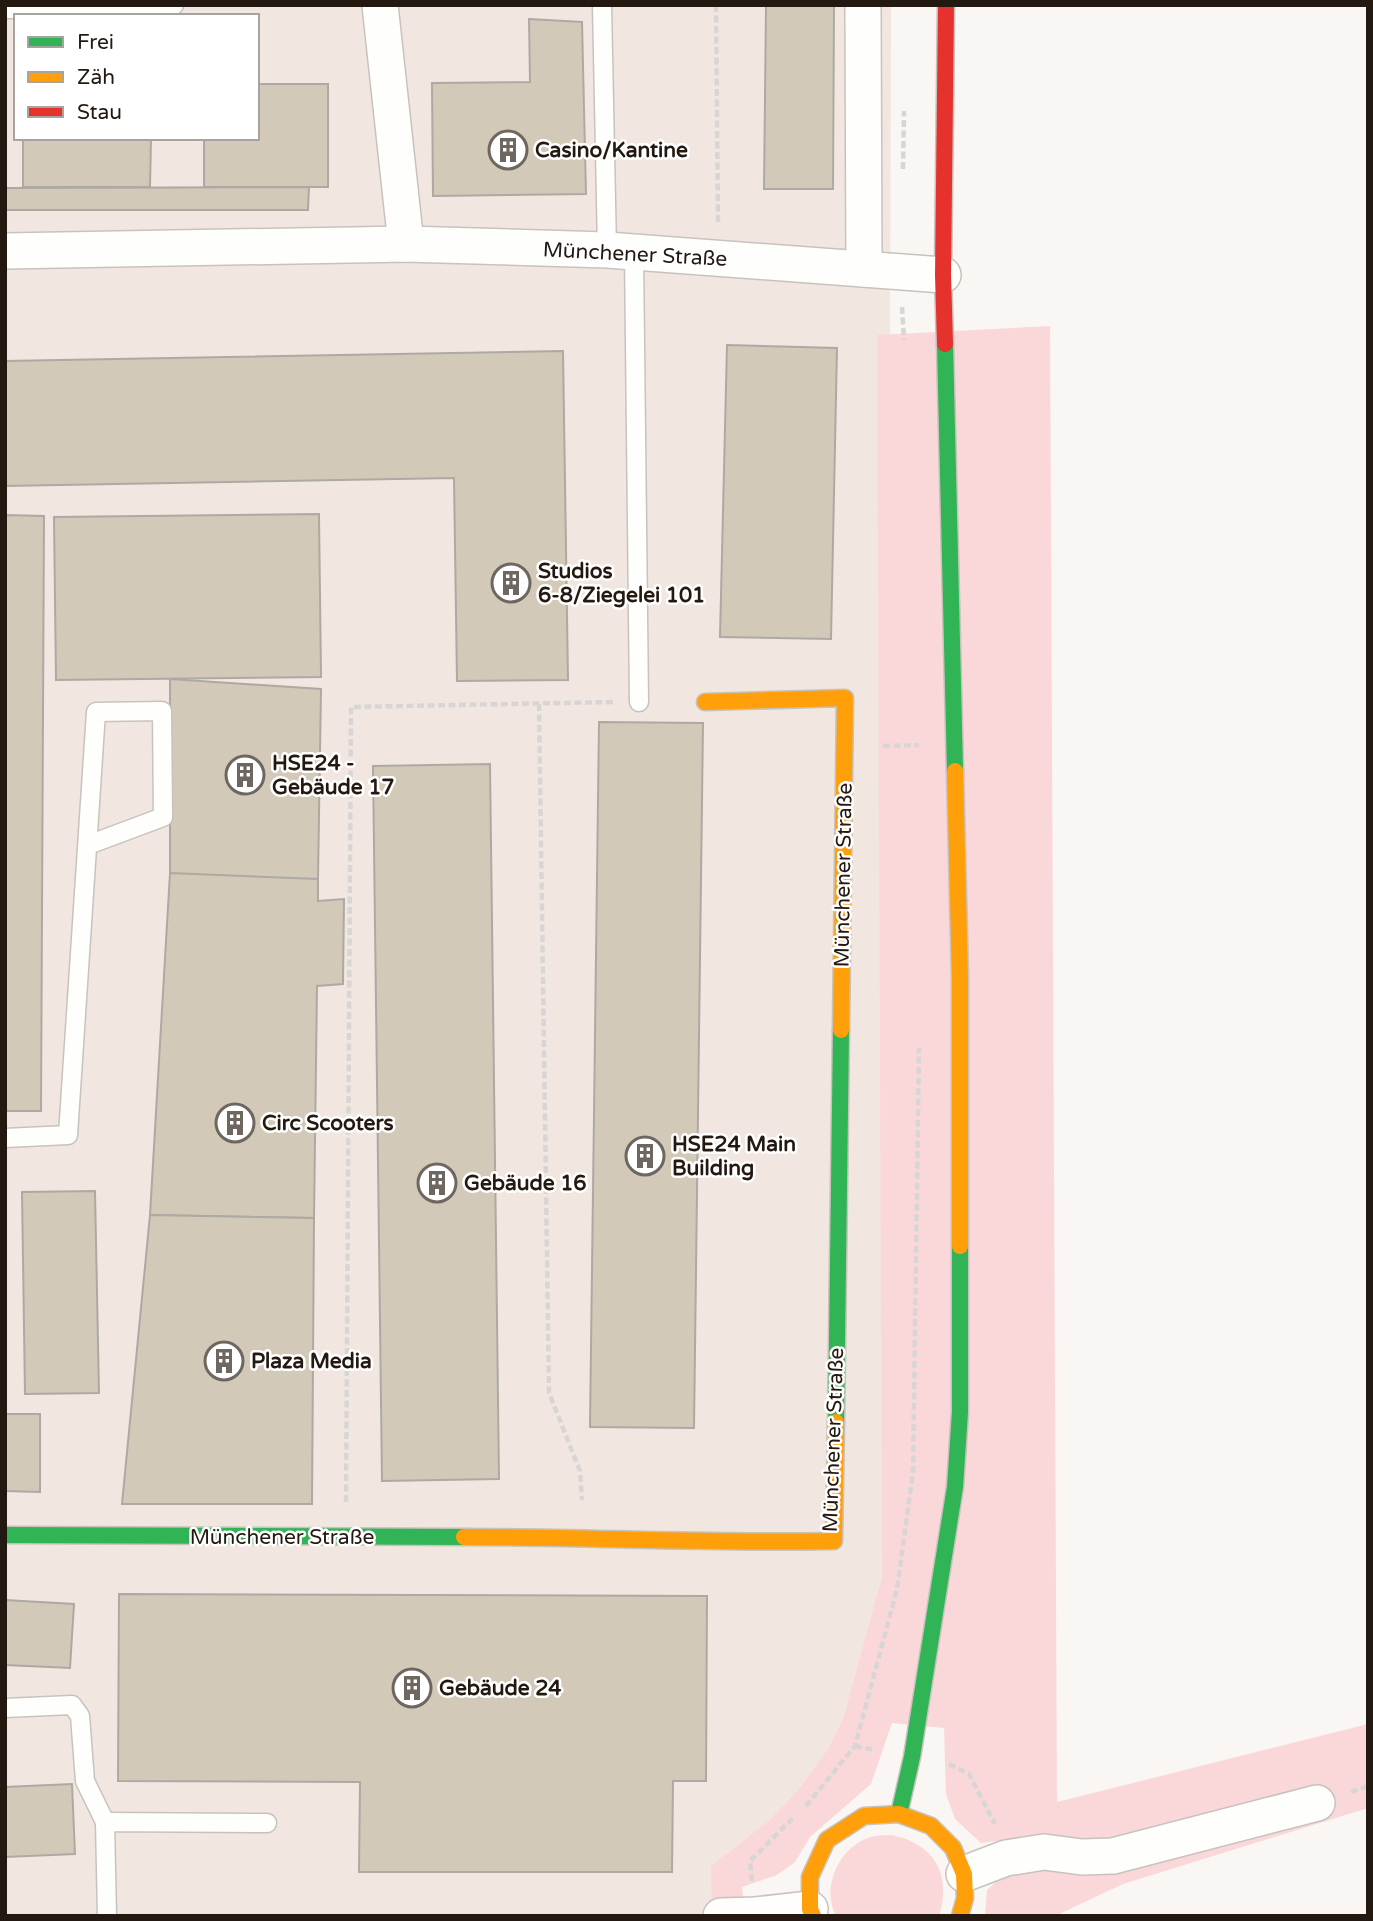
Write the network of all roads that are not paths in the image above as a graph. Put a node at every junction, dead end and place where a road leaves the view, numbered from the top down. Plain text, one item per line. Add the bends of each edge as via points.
1 (174, 5) edge
2 (380, 5) edge
3 (603, 5) edge
4 (863, 5) edge
5 (946, 5) edge
6 (5, 9) edge
7 (406, 244) junction
8 (5, 251) edge
9 (621, 252) junction
10 (864, 269) junction
11 (943, 275) junction
12 (639, 702) road end
13 (705, 702) dead end
14 (88, 845) junction
15 (5, 1138) edge
16 (5, 1535) edge
17 (5, 1708) edge
18 (1317, 1803) dead end
19 (899, 1814) junction
20 (104, 1822) junction
21 (267, 1823) dead end
22 (964, 1874) junction
23 (812, 1912) edge
24 (755, 1915) edge
25 (107, 1916) edge
26 (721, 1916) edge
27 (960, 1916) edge

1 - 6 lane
2 - 7 street
3 - 9 lane
4 - 10 street
5 - 11 main road
7 - 8 street, Münchener Straße
7 - 9 street, Münchener Straße
9 - 10 street, Münchener Straße
9 - 12 lane
10 - 11 street, Münchener Straße
11 - 19 main road via 960,964 960,1412 955,1487
13 - 16 main road, Münchener Straße via 845,698 834,1541
14 - 14 lane via 163,817 162,711 96,712
14 - 15 lane via 68,1135
17 - 20 lane via 72,1705 80,1716 85,1781
18 - 22 street via 1113,1856 1044,1852 1006,1858
19 - 22 main road via 931,1826 953,1848
19 - 23 main road via 864,1816 827,1840 810,1877
20 - 21 lane
20 - 25 lane
22 - 27 main road
23 - 24 street
24 - 26 street

